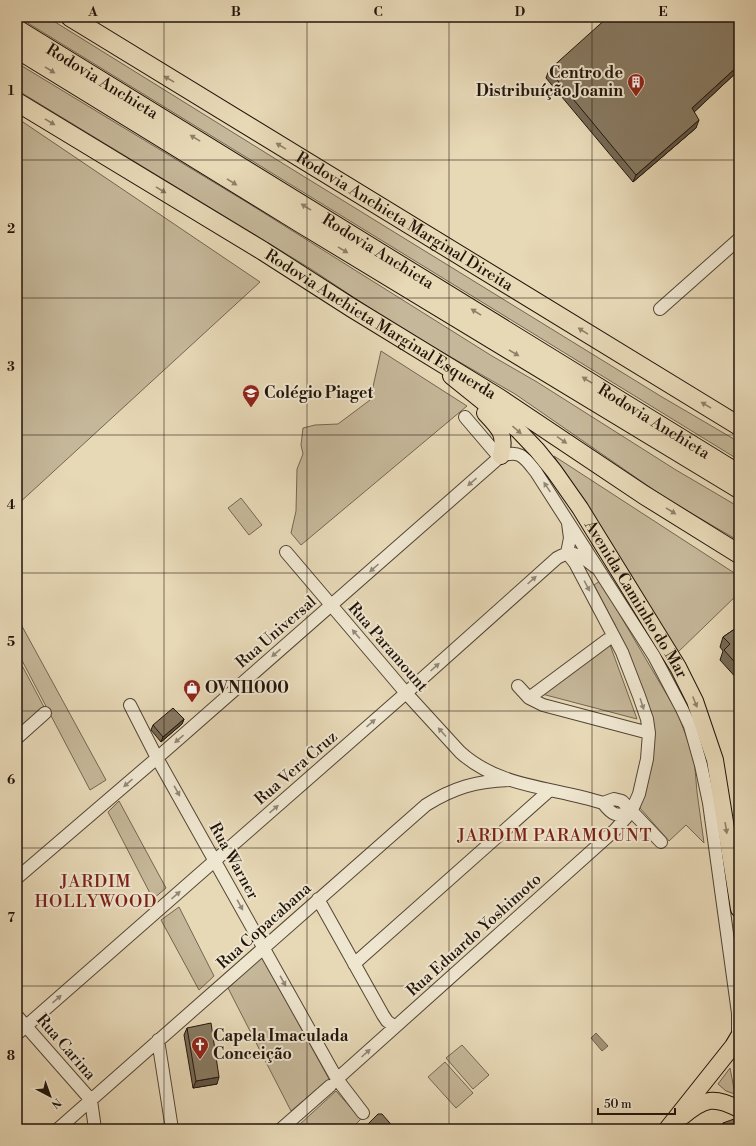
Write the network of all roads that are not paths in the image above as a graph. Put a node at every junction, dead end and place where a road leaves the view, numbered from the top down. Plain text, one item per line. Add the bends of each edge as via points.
1 (70, 17) edge
2 (17, 29) edge
3 (17, 49) edge
4 (17, 102) edge
5 (739, 239) edge
6 (660, 309) dead end
7 (423, 351) junction
8 (456, 380) junction
9 (465, 417) dead end
10 (739, 426) edge
11 (501, 457) junction
12 (739, 474) edge
13 (739, 489) edge
14 (568, 520) junction
15 (286, 552) dead end
16 (567, 553) junction
17 (739, 554) edge
18 (601, 571) junction
19 (331, 606) junction
20 (607, 640) dead end
21 (518, 686) dead end
22 (406, 693) junction
23 (529, 698) junction
24 (130, 705) dead end
25 (45, 713) dead end
26 (649, 733) junction
27 (17, 738) edge
28 (158, 758) junction
29 (469, 760) junction
30 (509, 780) junction
31 (480, 783) junction
32 (550, 790) junction
33 (631, 812) junction
34 (661, 842) dead end
35 (215, 860) junction
36 (17, 878) edge
37 (318, 899) junction
38 (738, 899) edge
39 (264, 947) junction
40 (354, 964) junction
41 (17, 1016) edge
42 (395, 1028) junction
43 (22, 1030) edge
44 (739, 1033) edge
45 (158, 1040) junction
46 (711, 1072) junction
47 (333, 1082) junction
48 (91, 1100) junction
49 (722, 1101) junction
50 (739, 1109) edge
51 (364, 1113) dead end
52 (669, 1127) edge
53 (58, 1129) edge
54 (95, 1129) edge
55 (172, 1129) edge
56 (281, 1129) edge

10 -> 1 highway, Rodovia Anchieta Marginal Direita
12 -> 2 highway, Rodovia Anchieta
3 -> 13 highway, Rodovia Anchieta
4 -> 7 highway, Rodovia Anchieta Marginal Esquerda
5 - 6 street
7 - 8 main road, Avenida Caminho do Mar
7 -> 17 highway, Rodovia Anchieta Marginal Esquerda
8 - 11 main road via 500,430 504,444
8 -> 38 main road, Avenida Caminho do Mar via 518,430 554,471 580,508 678,667 695,701 715,760
9 - 11 street
14 -> 11 street, Avenida Caminho do Mar via 528,460 514,453
11 -> 19 street, Rua Universal
14 - 16 street via 570,538
14 - 18 street, Avenida Caminho do Mar
15 - 19 street, Rua Paramount
16 - 18 street via 580,556
22 -> 16 street, Rua Vera Cruz via 557,558
16 -> 26 street, Rua Eduardo Yoshimoto via 575,563 622,652 639,696
18 - 44 street, Avenida Caminho do Mar via 654,656 693,736 709,803
22 -> 19 street, Rua Paramount
19 -> 28 street, Rua Universal
20 - 23 street
21 - 23 street
29 -> 22 street, Rua Paramount
35 -> 22 street, Rua Vera Cruz
23 - 26 street via 550,708
24 - 28 street, Rua Warner
25 - 27 street
26 - 33 street, Rua Eduardo Yoshimoto via 647,758 639,794
28 -> 35 street, Rua Warner
28 -> 36 street, Rua Universal
29 - 30 street, Rua Paramount
29 - 31 street, Rua Paramount via 476,770
30 - 31 street, Rua Copacabana
30 - 32 street, Rua Paramount
31 - 37 street, Rua Copacabana via 444,794 426,805
32 - 33 street, Rua Paramount via 603,803 615,815
32 - 40 street
33 - 34 street
33 - 42 street, Rua Eduardo Yoshimoto via 615,830
35 -> 39 street, Rua Warner
43 -> 35 street, Rua Vera Cruz
37 - 39 street, Rua Copacabana
37 - 40 street
39 - 45 street, Rua Copacabana
39 -> 47 street, Rua Warner
40 - 42 street via 387,1021
41 - 43 street, Rua Carina
47 -> 42 street, Rua Eduardo Yoshimoto
43 - 48 street, Rua Carina
44 - 46 main road
45 - 48 street, Rua Copacabana
45 - 55 street
46 - 49 main road via 711,1089
46 - 52 main road
47 - 51 street, Rua Warner
47 - 56 street, Rua Eduardo Yoshimoto
48 - 53 street, Rua Copacabana
48 - 54 street
49 - 50 main road
49 - 52 main road via 700,1104

